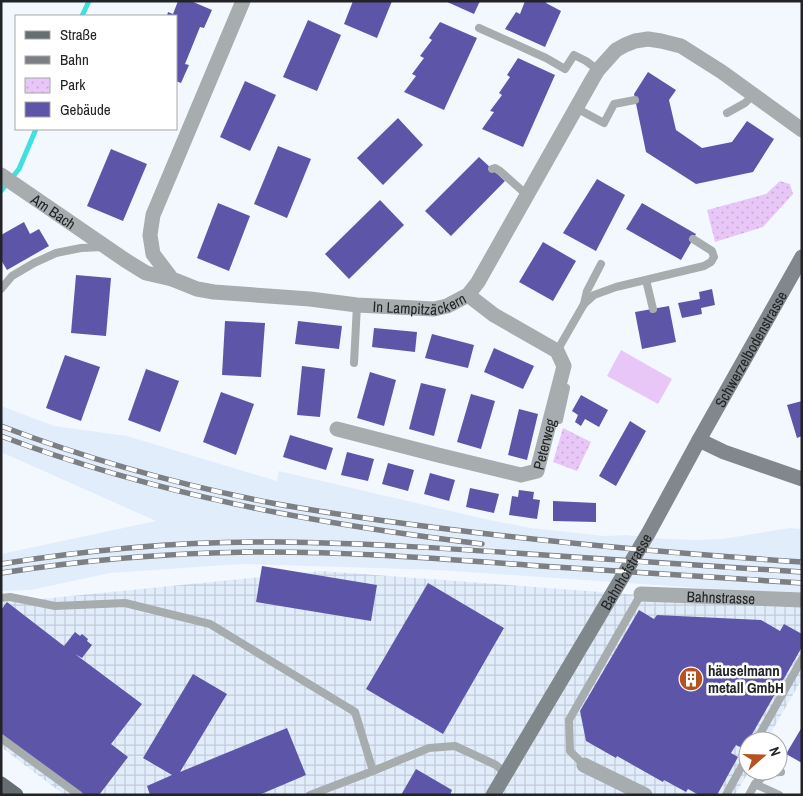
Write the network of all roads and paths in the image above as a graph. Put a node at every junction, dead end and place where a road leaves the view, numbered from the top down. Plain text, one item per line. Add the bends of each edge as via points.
1 (243, 1) edge
2 (479, 28) dead end
3 (598, 70) junction
4 (753, 95) junction
5 (635, 100) dead end
6 (576, 108) junction
7 (727, 113) dead end
8 (802, 130) edge
9 (492, 169) dead end
10 (1, 175) edge
11 (526, 195) junction
12 (692, 239) dead end
13 (106, 247) junction
14 (802, 257) edge
15 (601, 264) dead end
16 (172, 279) junction
17 (646, 280) junction
18 (1, 288) edge
19 (468, 295) junction
20 (584, 304) junction
21 (357, 305) junction
22 (652, 309) dead end
23 (557, 351) junction
24 (354, 363) dead end
25 (564, 366) junction
26 (559, 420) dead end
27 (337, 429) dead end
28 (699, 440) junction
29 (802, 479) edge
30 (641, 594) joint
31 (1, 598) edge
32 (802, 600) edge
33 (802, 659) edge
34 (762, 731) edge
35 (1, 738) edge
36 (584, 765) joint
37 (374, 771) junction
38 (505, 773) junction
39 (738, 773) edge
40 (758, 781) edge
41 (1, 784) edge
42 (755, 784) junction
43 (16, 795) edge
44 (79, 795) edge
45 (310, 795) edge
46 (493, 795) edge
47 (645, 795) edge
48 (726, 795) edge
49 (749, 795) edge
50 (779, 795) edge

1 - 16 street via 153,215 150,235 153,254
2 - 3 lane via 565,69 574,55
3 - 4 street, In Lampitzäckern via 625,45 648,39 661,41 681,46
3 - 6 street, In Lampitzäckern
4 - 7 lane
4 - 8 street, In Lampitzäckern
5 - 6 lane via 614,104 604,123
6 - 11 street, In Lampitzäckern
9 - 11 lane via 500,171
10 - 13 street, Am Bach
11 - 19 street, In Lampitzäckern
12 - 17 lane via 712,251 714,257 711,262
13 - 16 street, Am Bach via 146,273
13 - 18 lane, Am Bach via 56,253 12,276
14 - 28 street, Schwerzelbodenstrasse
15 - 20 lane
16 - 21 street, In Lampitzäckern via 214,292
17 - 20 lane via 594,294
17 - 22 lane
19 - 21 street, In Lampitzäckern via 434,309
19 - 23 street via 494,315 522,327
20 - 23 lane
21 - 24 lane
23 - 25 street
25 - 26 lane via 567,381
25 - 27 street, Peterweg via 538,471 521,475
28 - 29 street
28 - 38 street, Bahnhofstrasse via 649,532
30 - 32 street, Bahnstrasse
30 - 36 lane via 569,720 570,751
31 - 37 lane via 55,606 125,603 210,624 355,712
33 - 34 lane
35 - 44 lane
36 - 47 street
37 - 38 lane via 428,748 455,746 496,765
37 - 45 lane
38 - 46 street, Bahnhofstrasse
39 - 48 lane
40 - 42 lane
41 - 43 main road
42 - 49 lane
42 - 50 lane

